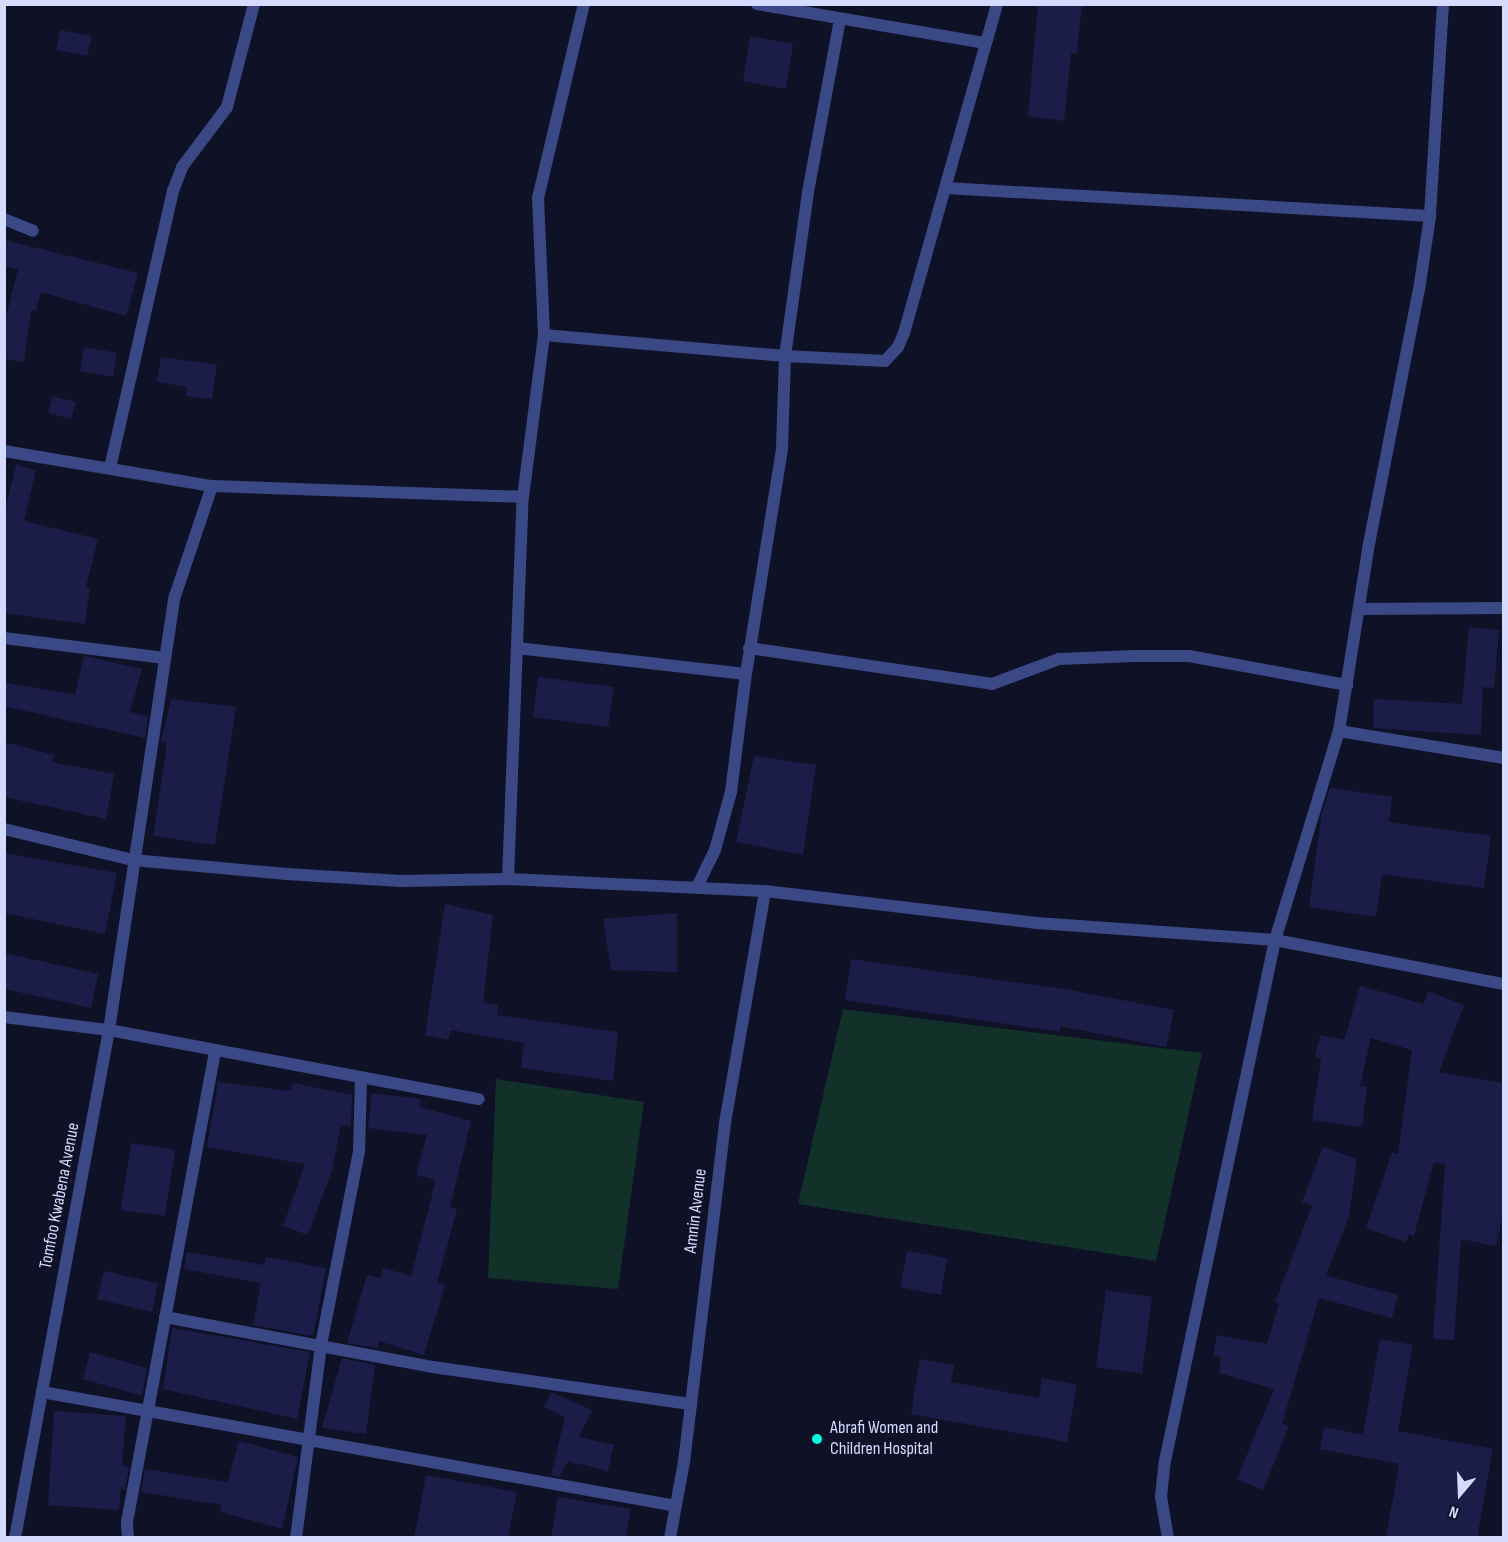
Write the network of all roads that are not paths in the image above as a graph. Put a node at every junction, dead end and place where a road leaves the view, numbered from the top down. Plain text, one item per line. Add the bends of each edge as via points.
1 (254, 4) edge
2 (584, 4) edge
3 (757, 4) edge
4 (997, 4) edge
5 (1443, 4) edge
6 (840, 20) junction
7 (986, 43) junction
8 (946, 188) junction
9 (1430, 216) junction
10 (4, 219) edge
11 (33, 231) dead end
12 (544, 335) junction
13 (785, 356) junction
14 (4, 451) edge
15 (110, 468) junction
16 (212, 486) junction
17 (523, 497) junction
18 (1503, 608) edge
19 (1360, 609) junction
20 (4, 638) edge
21 (517, 648) junction
22 (750, 648) junction
23 (165, 658) junction
24 (746, 674) junction
25 (1347, 684) junction
26 (1339, 731) junction
27 (1503, 758) edge
28 (4, 829) edge
29 (133, 860) junction
30 (508, 879) junction
31 (697, 887) junction
32 (765, 891) junction
33 (1275, 940) junction
34 (1503, 984) edge
35 (4, 1017) edge
36 (109, 1030) junction
37 (215, 1053) junction
38 (361, 1078) junction
39 (479, 1099) dead end
40 (165, 1317) junction
41 (321, 1346) junction
42 (42, 1392) junction
43 (691, 1404) junction
44 (147, 1412) junction
45 (311, 1443) junction
46 (676, 1506) junction
47 (15, 1538) edge
48 (128, 1538) edge
49 (296, 1538) edge
50 (670, 1538) edge
51 (1168, 1538) edge

1 - 15 street via 227,107 182,167 173,191
2 - 12 street via 538,198
3 - 6 street
4 - 7 street
5 - 9 street
6 - 7 street
6 - 13 street via 808,192
7 - 8 street
8 - 9 street
8 - 13 street via 898,347 885,361
9 - 19 street
10 - 11 street
12 - 13 street
12 - 17 street
13 - 22 street via 782,448
14 - 15 street
15 - 16 street
16 - 17 street
16 - 23 street, Tomfoo Kwabena Avenue via 175,596
17 - 21 street
18 - 19 street
19 - 25 street
20 - 23 street
21 - 24 street
21 - 30 street
22 - 24 street
22 - 25 street via 992,684 1059,660 1189,656
23 - 29 street, Tomfoo Kwabena Avenue
24 - 31 street via 731,792 715,849
25 - 26 street
26 - 27 street
26 - 33 street
28 - 29 street
29 - 30 street via 401,882
29 - 36 street, Tomfoo Kwabena Avenue
30 - 31 street
31 - 32 street
32 - 33 street via 1037,923
32 - 43 street, Amnin Avenue via 725,1123
33 - 34 street
33 - 51 street via 1165,1461 1161,1497
35 - 36 street
36 - 37 street
36 - 42 street, Tomfoo Kwabena Avenue
37 - 38 street
37 - 40 street
38 - 39 street
38 - 41 street via 359,1150
40 - 41 street
40 - 44 street
41 - 43 street via 433,1367
41 - 45 street
42 - 44 street
42 - 47 street, Tomfoo Kwabena Avenue
43 - 46 street, Amnin Avenue
44 - 45 street
44 - 48 street via 127,1522
45 - 46 street
45 - 49 street
46 - 50 street, Amnin Avenue

